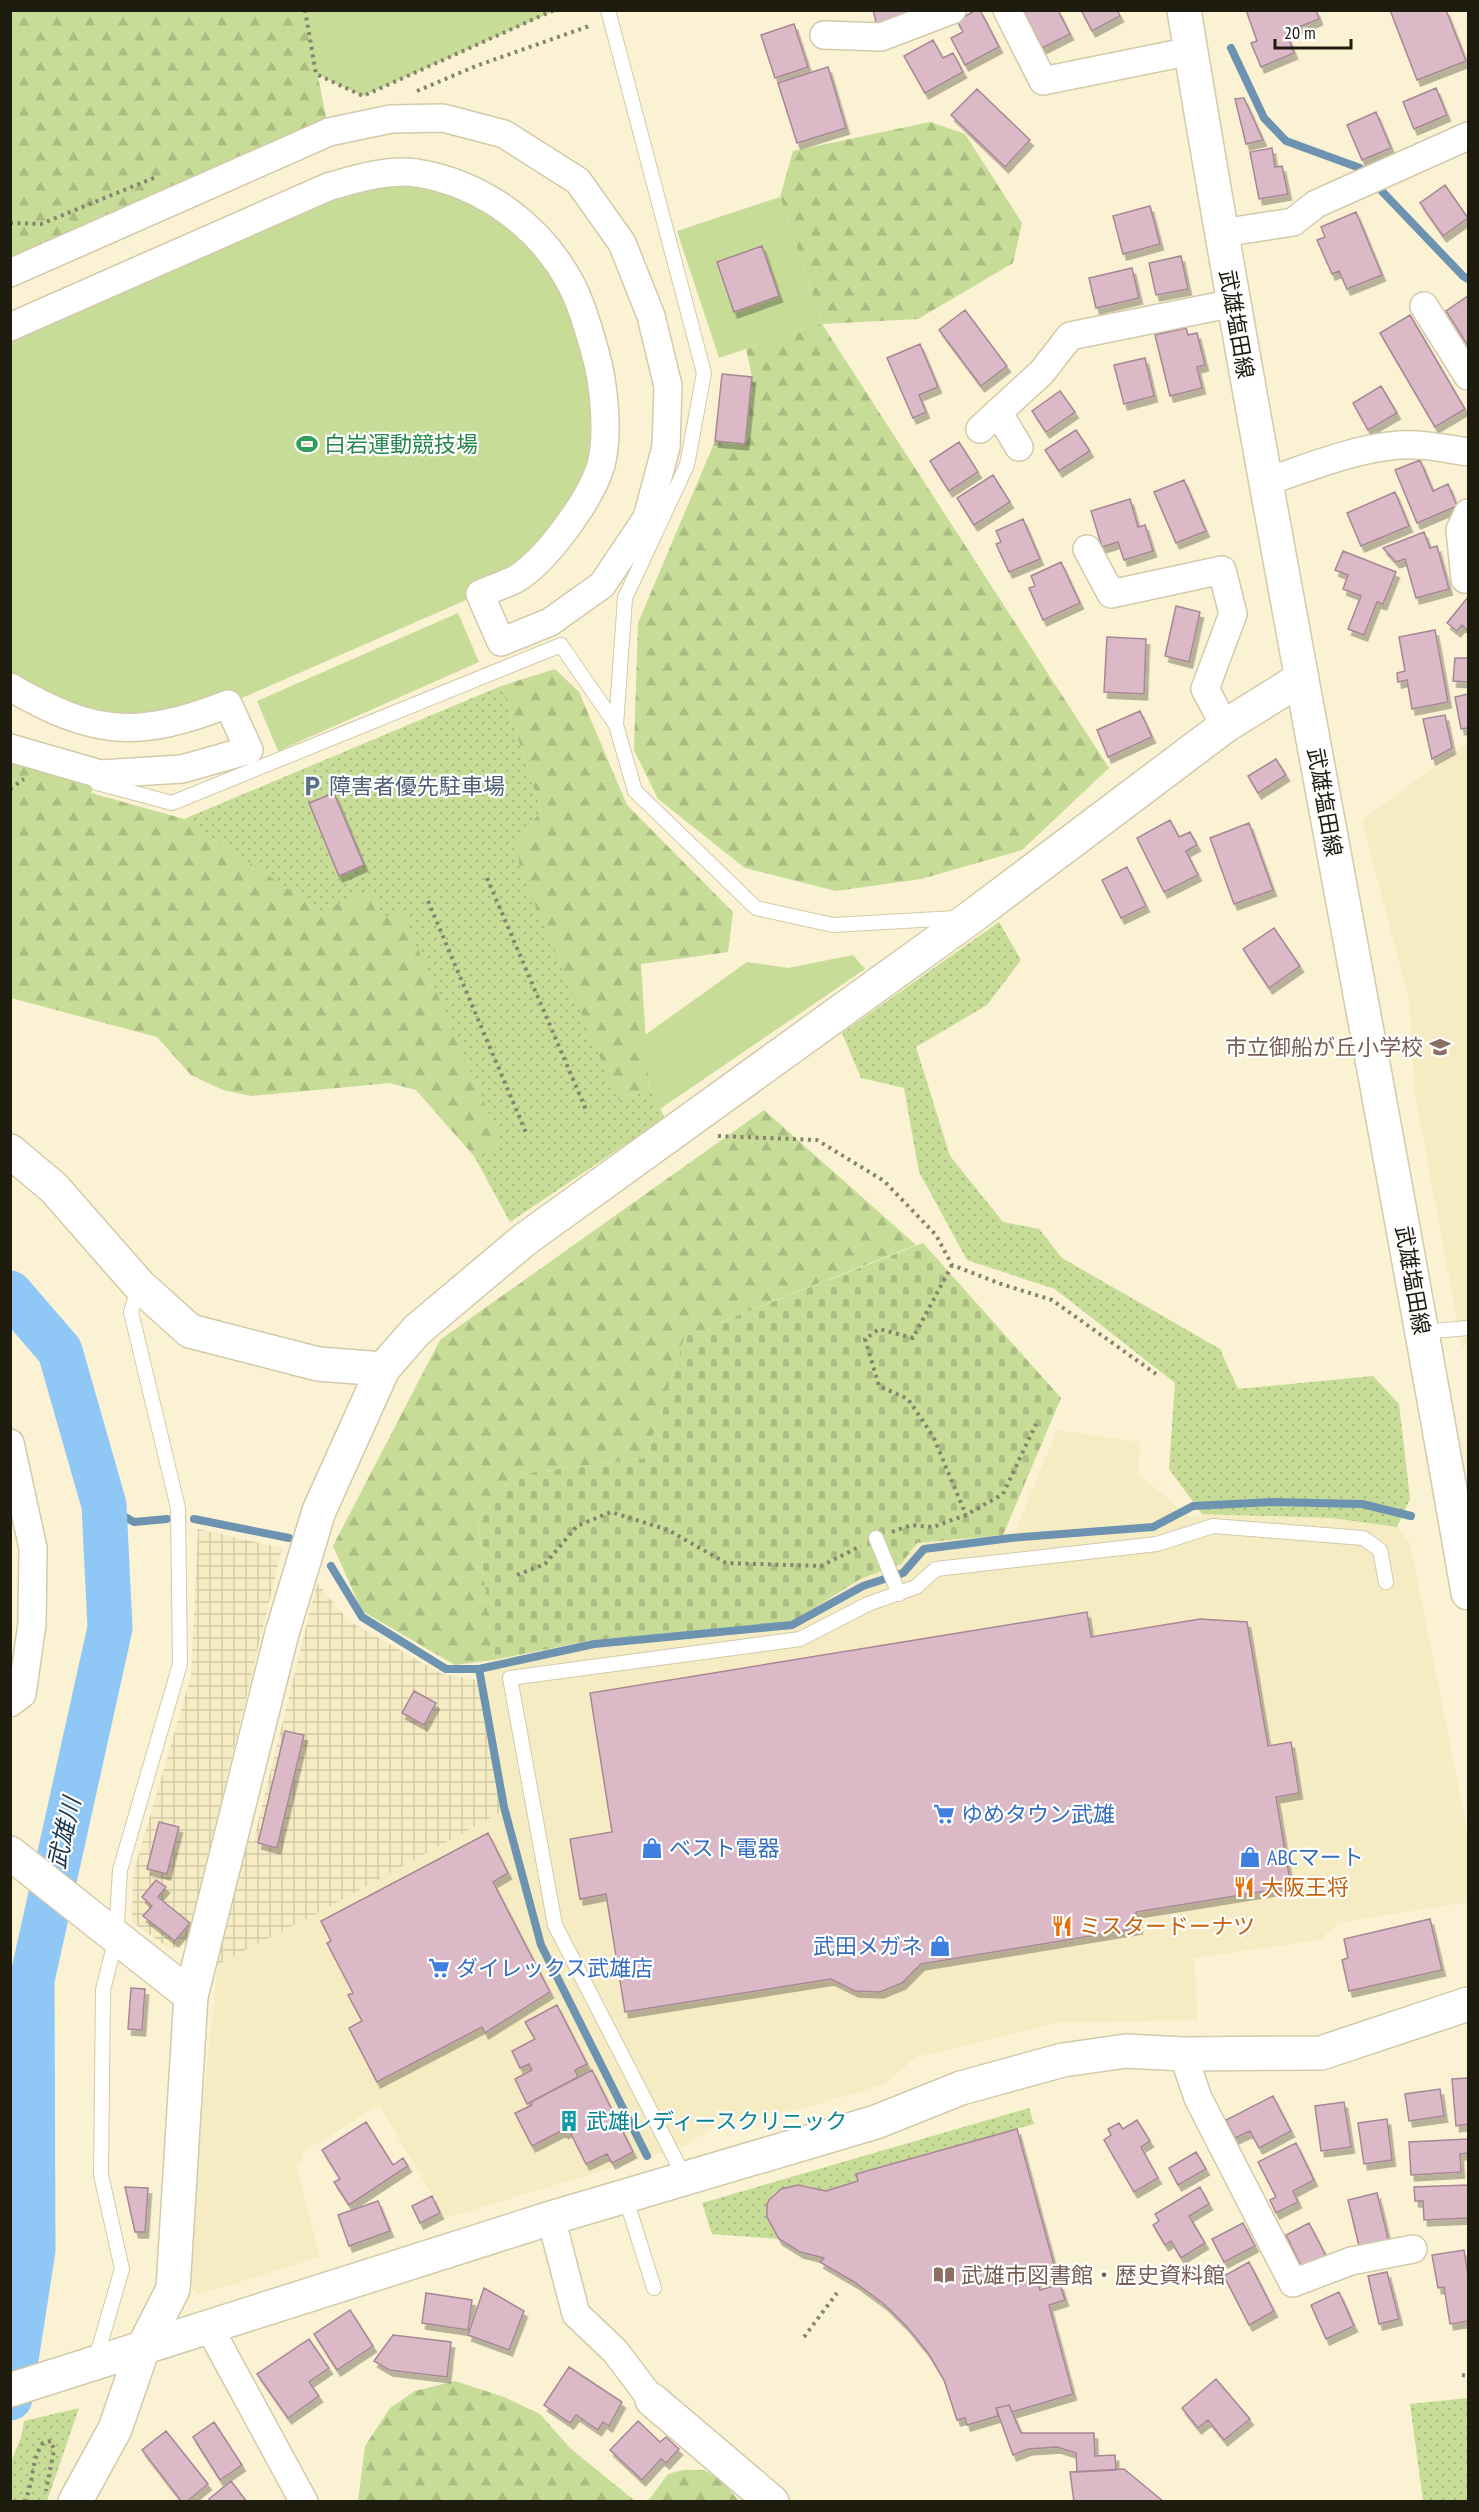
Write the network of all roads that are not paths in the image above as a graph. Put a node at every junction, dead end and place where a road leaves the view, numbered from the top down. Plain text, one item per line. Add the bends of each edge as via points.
1 (608, 10) edge
2 (952, 10) edge
3 (1007, 10) edge
4 (1184, 10) edge
5 (824, 35) dead end
6 (1191, 51) junction
7 (1465, 144) edge
8 (1222, 233) junction
9 (10, 273) edge
10 (1234, 303) junction
11 (1424, 306) dead end
12 (10, 327) edge
13 (1468, 376) edge
14 (1019, 447) dead end
15 (1468, 452) edge
16 (1265, 482) junction
17 (1468, 513) edge
18 (1087, 549) dead end
19 (1465, 579) dead end
20 (1302, 678) junction
21 (10, 687) edge
22 (616, 725) junction
23 (1225, 726) junction
24 (10, 748) edge
25 (68, 775) dead end
26 (970, 918) junction
27 (10, 1151) edge
28 (139, 1285) junction
29 (1468, 1328) edge
30 (1423, 1332) junction
31 (383, 1370) junction
32 (10, 1443) edge
33 (876, 1538) road end
34 (1386, 1582) dead end
35 (1468, 1593) edge
36 (899, 1594) junction
37 (10, 1702) edge
38 (10, 1854) edge
39 (116, 1938) junction
40 (191, 1996) junction
41 (1468, 2004) edge
42 (1183, 2054) junction
43 (685, 2178) junction
44 (625, 2196) junction
45 (550, 2218) junction
46 (1413, 2249) dead end
47 (654, 2288) dead end
48 (209, 2327) junction
49 (143, 2348) junction
50 (94, 2364) junction
51 (10, 2390) edge
52 (652, 2400) joint
53 (61, 2497) edge
54 (304, 2502) edge
55 (772, 2502) edge

1 - 22 lane via 704,373 687,465 625,598
2 - 5 street via 881,36
3 - 6 street via 1043,81
4 - 6 street, 武雄塩田線
6 - 8 street, 武雄塩田線
7 - 8 street via 1316,204 1293,222
8 - 10 street, 武雄塩田線
9 - 12 street via 329,132 391,119 443,118 494,131 578,181 622,243 651,316 668,386 666,447 646,518 602,585 550,622 501,642 480,594 515,579 552,546 578,512 601,465 605,423 603,378 573,288 525,224 492,200 459,185 416,173 376,174 328,187
10 - 14 street via 1070,336 1042,372 989,421
10 - 16 street, 武雄塩田線
11 - 13 street
15 - 16 street via 1421,445 1390,446 1354,453
16 - 20 street, 武雄塩田線
17 - 19 street via 1460,530
18 - 23 street via 1111,594 1222,570 1233,614 1204,689
20 - 23 street
20 - 30 street, 武雄塩田線
21 - 24 street via 42,705 106,726 144,728 187,720 228,704 249,750 182,769 100,774
22 - 25 lane via 561,645 172,803
22 - 26 lane via 635,791 756,908 833,925
23 - 26 street
26 - 31 street via 524,1240 417,1330
27 - 28 street via 54,1188
28 - 31 street via 190,1331 318,1364
28 - 39 lane via 131,1312 178,1508 180,1664 120,1870
29 - 30 lane
30 - 35 street, 武雄塩田線
31 - 40 street via 319,1511 282,1633
32 - 37 street via 33,1548 31,1636 22,1694
33 - 36 lane
34 - 36 lane via 1380,1550 1363,1538 1214,1526 1157,1544 936,1569 916,1587
36 - 43 lane via 868,1604 800,1639 510,1678 555,1925
38 - 39 street
39 - 40 street
39 - 50 lane via 104,1989 101,2175 122,2269
40 - 49 street via 173,2289
41 - 42 street via 1321,2053
42 - 43 street via 1126,2051 1063,2060 961,2088 876,2121
42 - 46 street via 1198,2098 1293,2283 1351,2261
43 - 44 street
44 - 45 street
44 - 47 lane
45 - 48 street
45 - 52 street via 576,2314 615,2351
48 - 49 street
48 - 54 street
49 - 50 street
49 - 53 street via 115,2429
50 - 51 street
52 - 55 street

